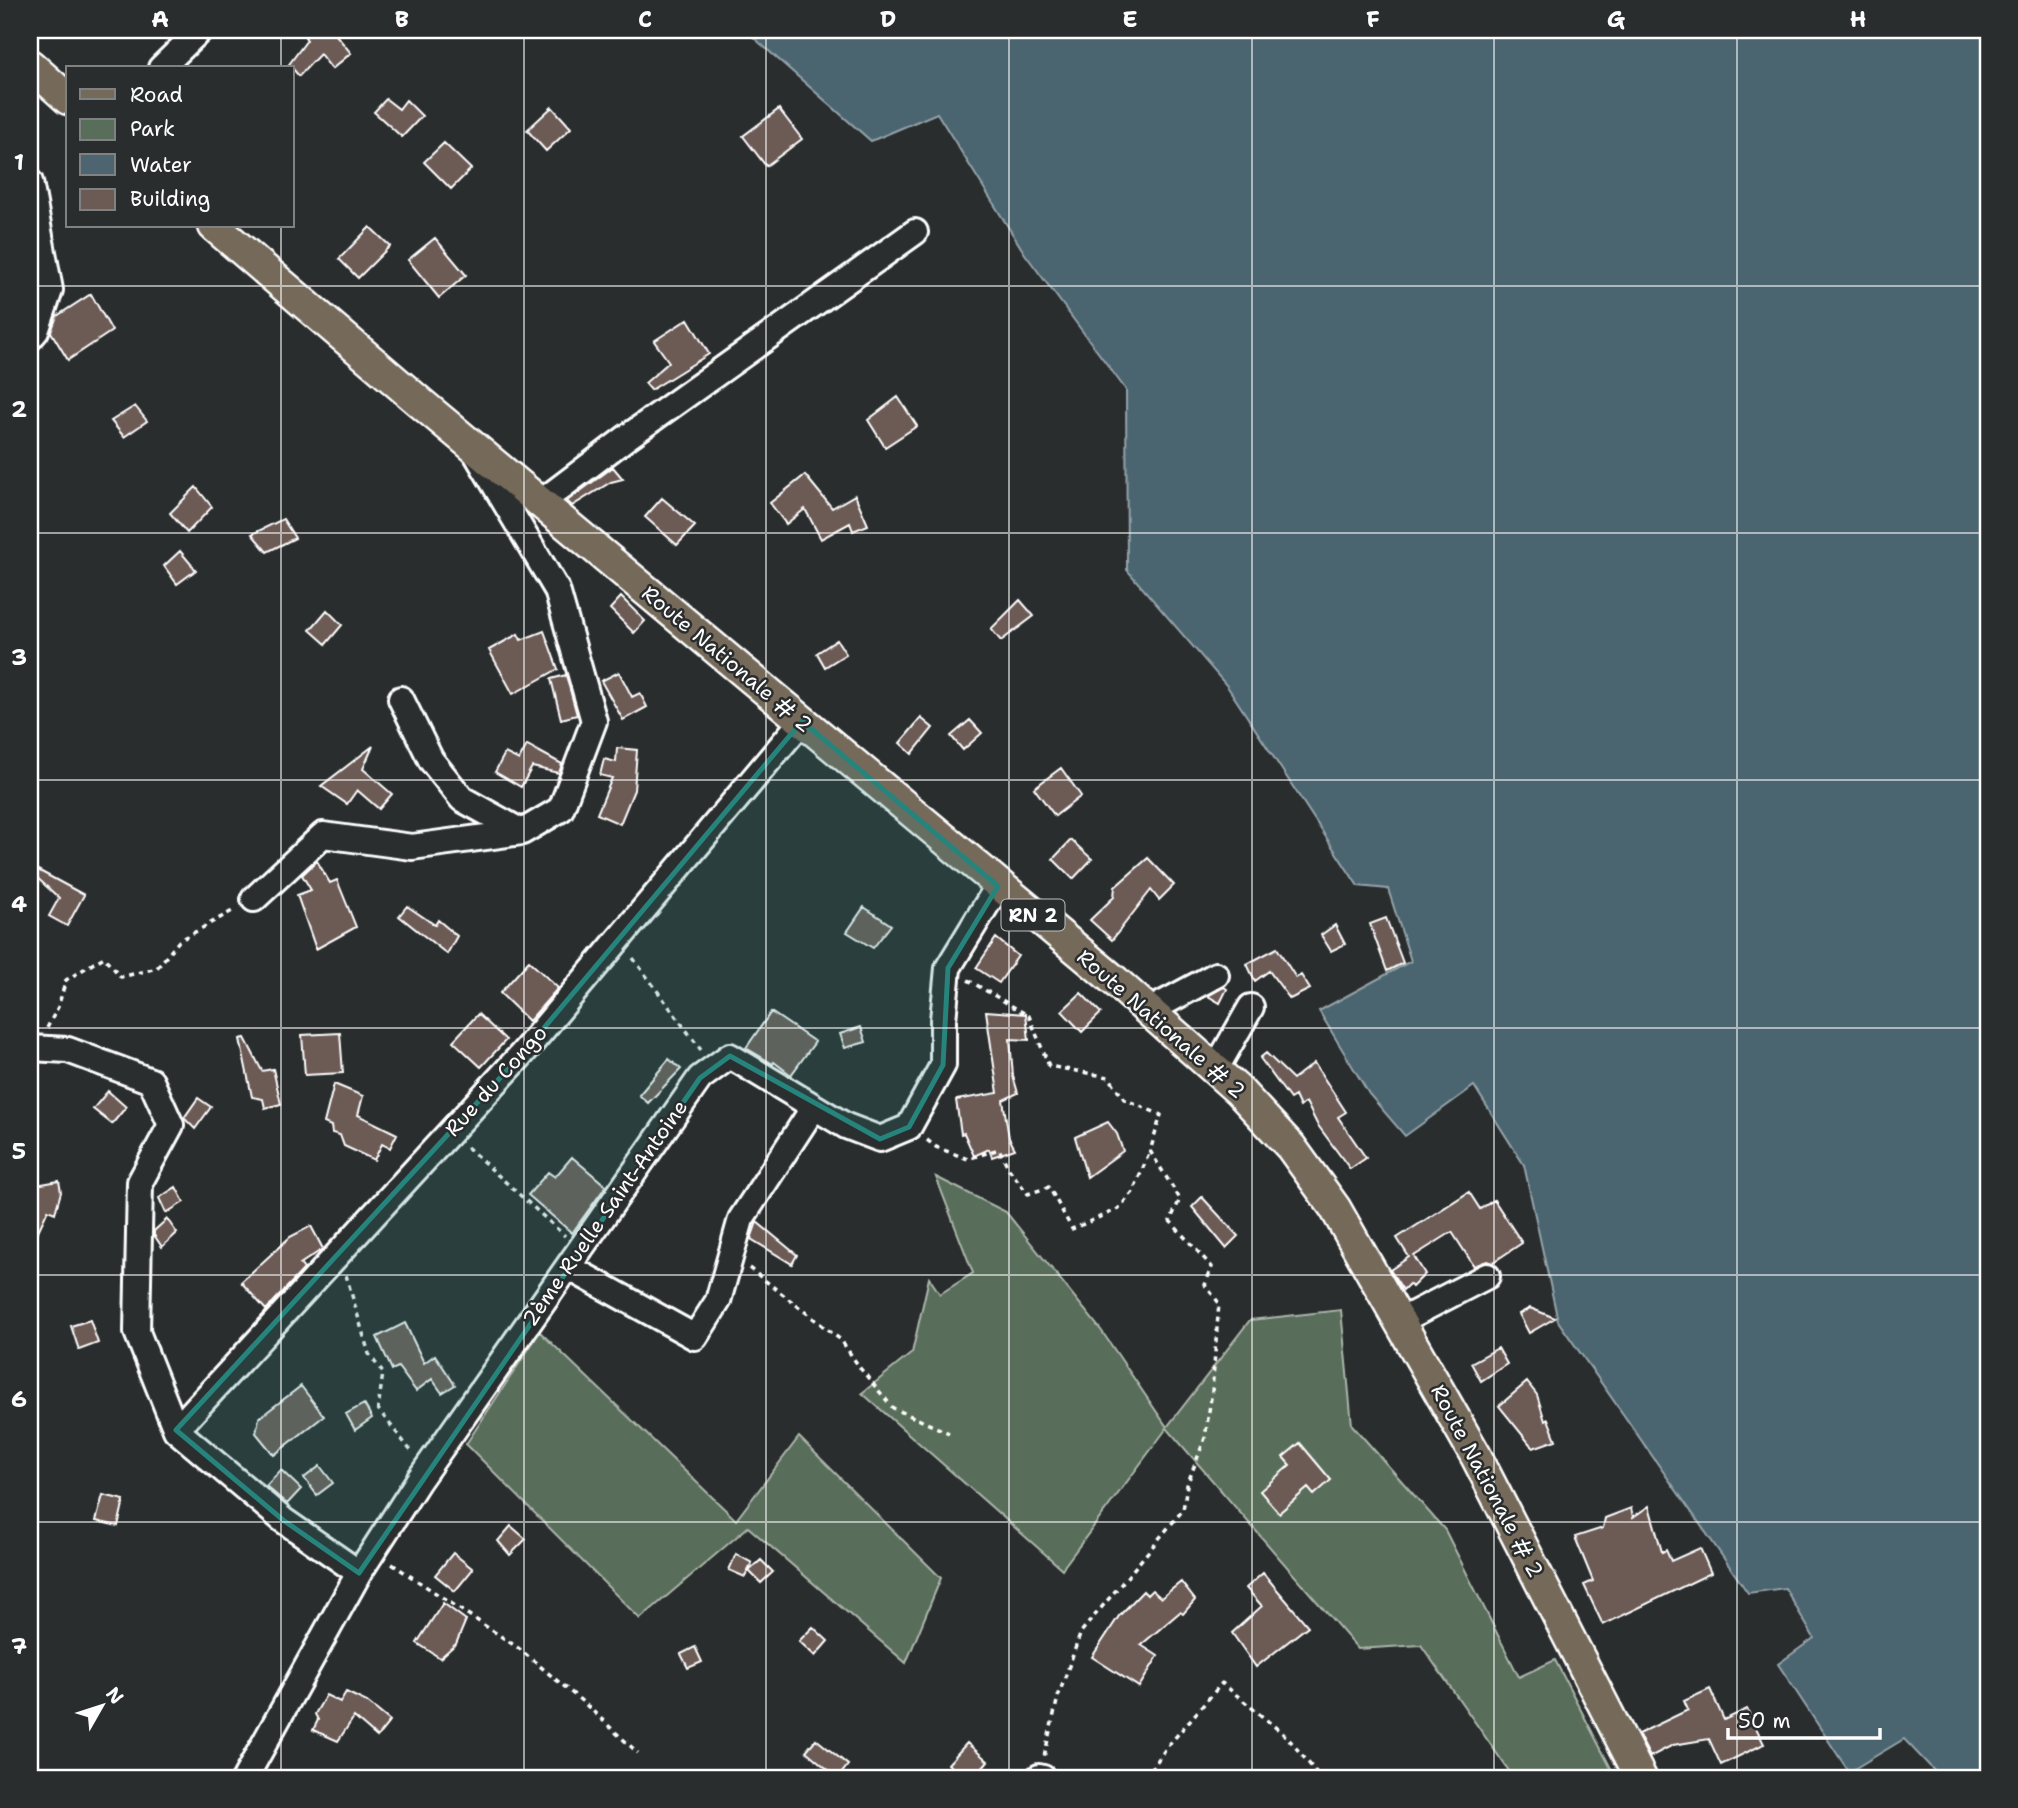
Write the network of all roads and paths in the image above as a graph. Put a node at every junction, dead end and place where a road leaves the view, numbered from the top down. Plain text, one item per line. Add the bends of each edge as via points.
1 (200, 30) edge
2 (163, 66) edge
3 (31, 69) edge
4 (66, 97) edge
5 (30, 182) edge
6 (216, 228) edge
7 (915, 232) dead end
8 (30, 338) edge
9 (471, 446) junction
10 (540, 503) junction
11 (401, 699) dead end
12 (802, 721) junction
13 (522, 832) junction
14 (998, 887) junction
15 (254, 899) joint
16 (619, 939) junction
17 (947, 968) junction
18 (1216, 975) dead end
19 (1251, 1007) dead end
20 (1149, 1011) junction
21 (33, 1048) edge
22 (714, 1068) junction
23 (1215, 1070) junction
24 (814, 1107) junction
25 (909, 1127) junction
26 (450, 1132) junction
27 (1150, 1151) junction
28 (340, 1253) junction
29 (731, 1253) junction
30 (574, 1258) junction
31 (1487, 1276) dead end
32 (1400, 1321) junction
33 (176, 1430) junction
34 (949, 1433) dead end
35 (426, 1469) junction
36 (372, 1551) junction
37 (359, 1573) junction
38 (638, 1753) dead end
39 (245, 1778) edge
40 (1041, 1778) edge
41 (1145, 1778) edge
42 (1321, 1778) edge
43 (1641, 1778) edge

1 - 2 street
3 - 4 main road
5 - 8 street via 50,290
6 - 9 main road, Route Nationale # 2 / RN 2
7 - 10 street
9 - 10 main road, Route Nationale # 2 / RN 2
9 - 13 street via 556,590 594,720 561,809
10 - 12 main road, Route Nationale # 2 / RN 2
11 - 13 street via 431,761 462,799
12 - 14 main road, Route Nationale # 2 / RN 2
12 - 16 street, Rue du Congo
13 - 15 street via 412,847 323,835
14 - 17 street
14 - 20 main road, Route Nationale # 2 / RN 2
15 - 21 path via 179,941 157,968 121,977 104,957 66,980 58,1007
16 - 22 path
16 - 26 street, Rue du Congo
17 - 25 street via 943,1065
17 - 27 path via 1029,1016 1049,1066 1109,1077 1125,1099 1161,1115
18 - 20 street
19 - 23 street
20 - 23 main road, Route Nationale # 2 / RN 2
21 - 33 street via 68,1050 151,1080 171,1125 140,1182 137,1332
22 - 24 street via 730,1056
22 - 30 street, 2ème Ruelle Saint-Antoine via 700,1078
23 - 32 main road, Route Nationale # 2 / RN 2 via 1291,1147 1335,1208
24 - 25 street via 880,1139
24 - 29 street via 741,1219
25 - 27 path via 936,1147 968,1159 999,1149 1028,1194 1049,1187 1072,1229 1118,1209 1133,1192
26 - 28 street, Rue du Congo
26 - 30 path
27 - 40 path via 1180,1199 1170,1221 1212,1267 1205,1285 1219,1303 1205,1438 1183,1510 1081,1632 1058,1697
28 - 33 street, Rue du Congo
28 - 35 path via 369,1354 383,1373 378,1409
29 - 30 street via 718,1301 695,1337
29 - 34 path via 841,1340 893,1408
30 - 35 street, 2ème Ruelle Saint-Antoine
31 - 32 street
32 - 43 main road, Route Nationale # 2 / RN 2 via 1476,1455
33 - 37 street via 283,1520
35 - 36 street, 2ème Ruelle Saint-Antoine
36 - 37 street, 2ème Ruelle Saint-Antoine
36 - 38 path via 517,1647
37 - 39 street, 2ème Ruelle Saint-Antoine
41 - 42 path via 1222,1683 1287,1737

